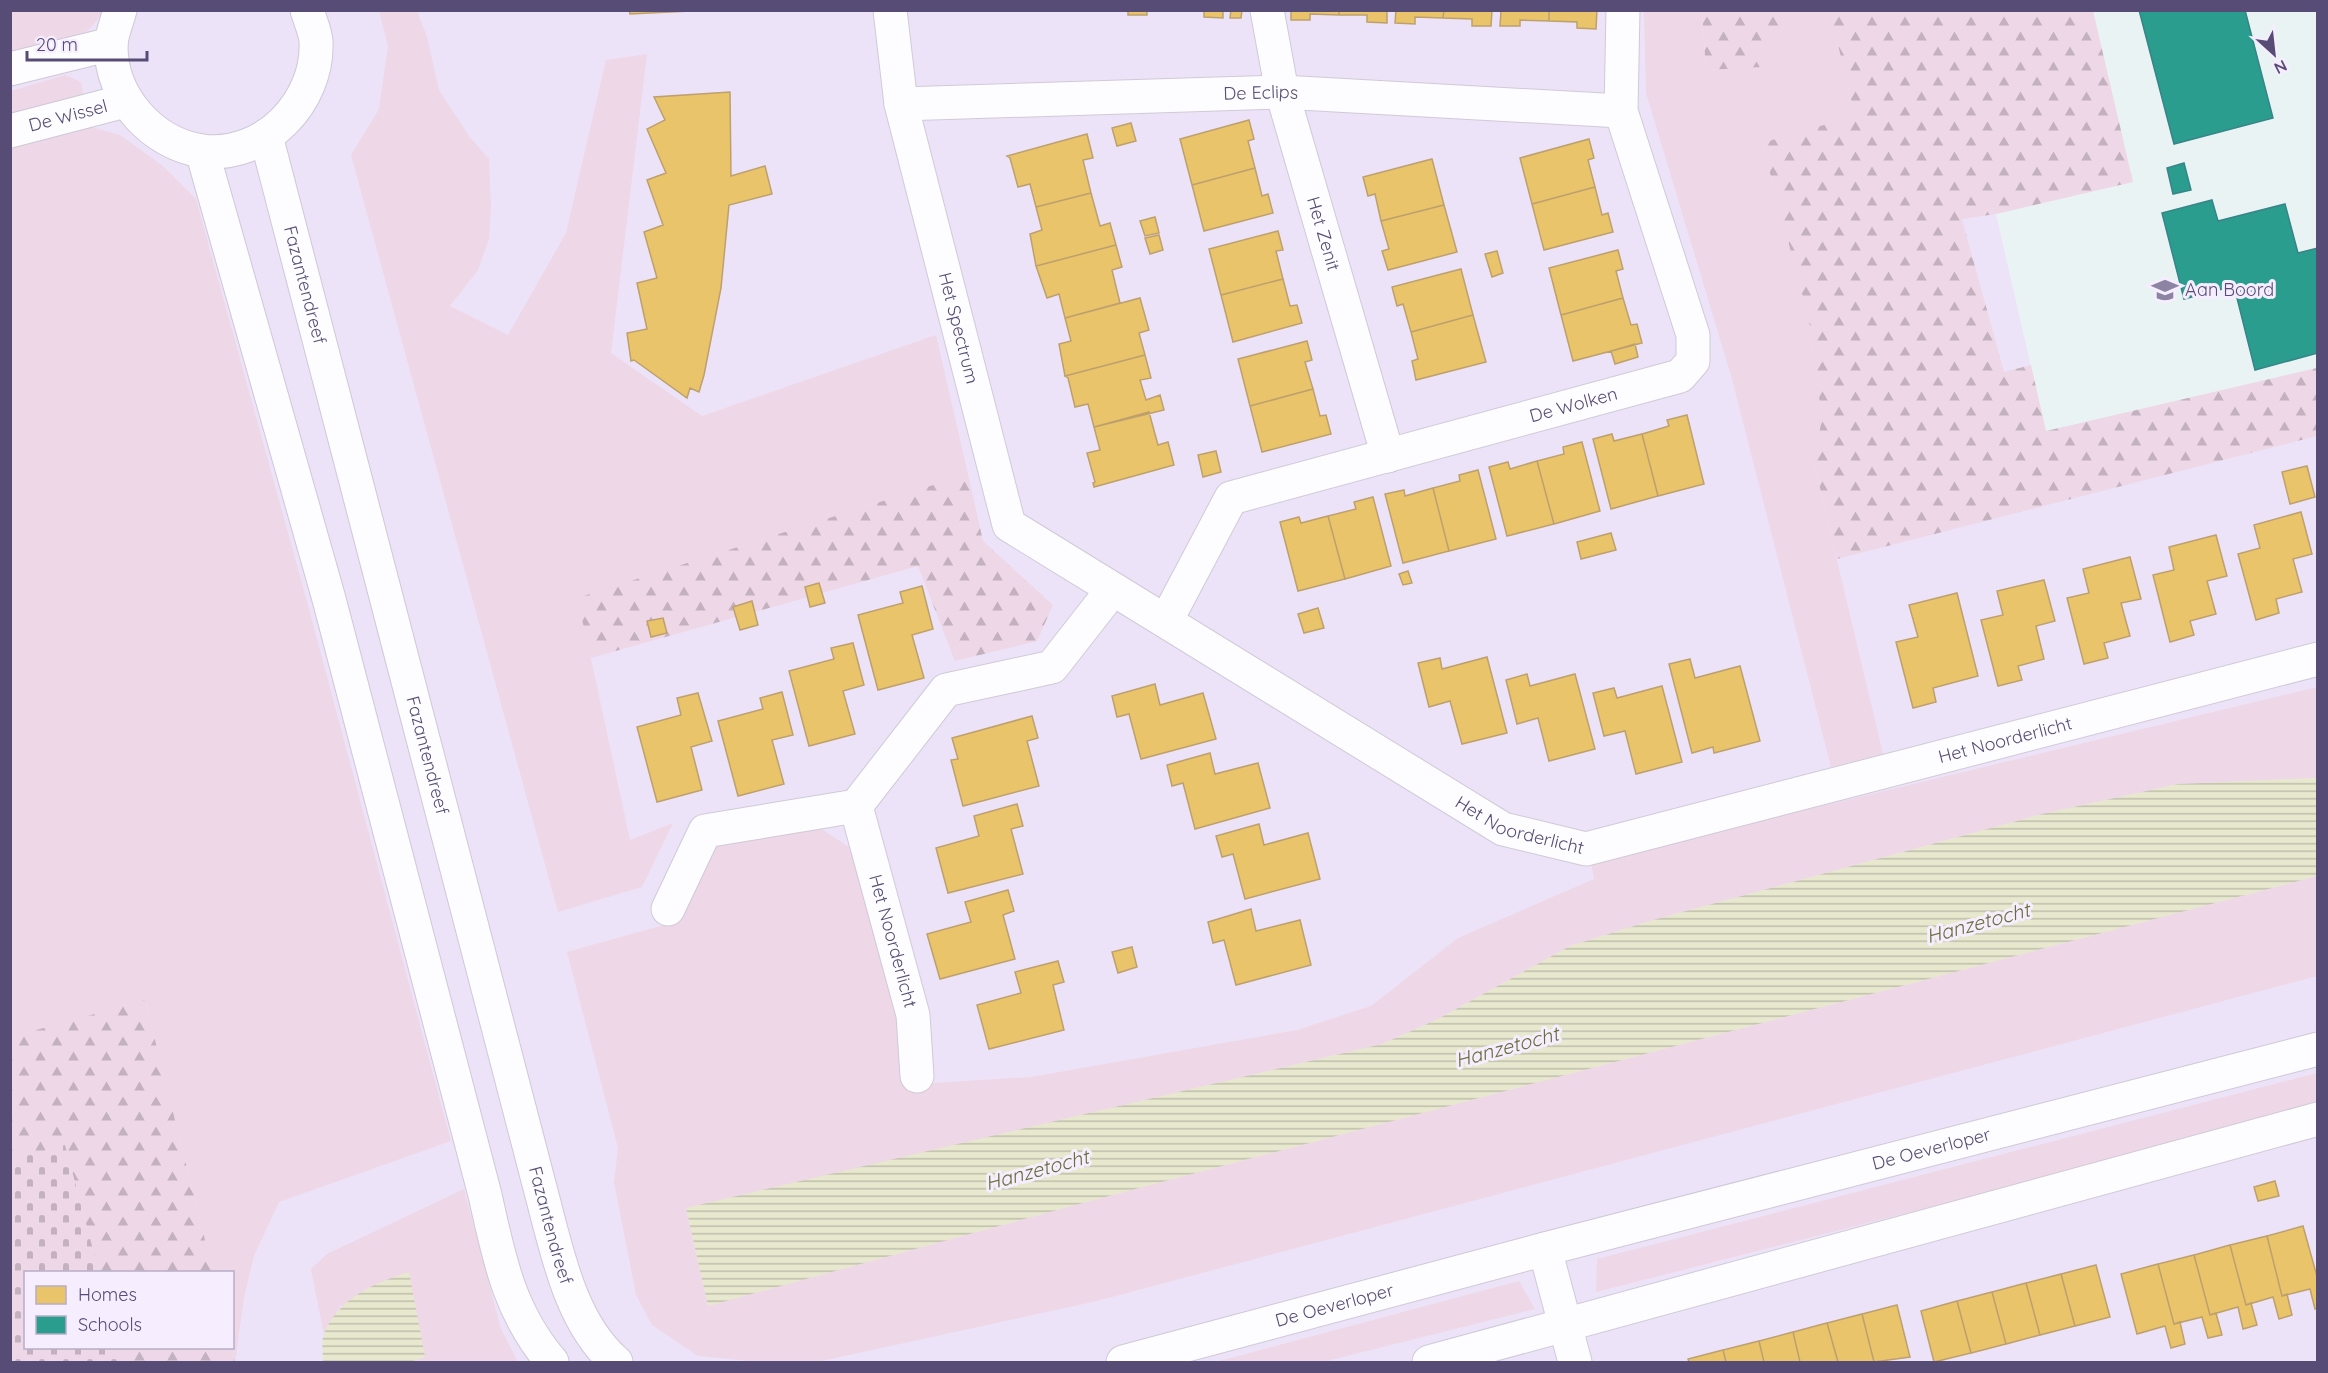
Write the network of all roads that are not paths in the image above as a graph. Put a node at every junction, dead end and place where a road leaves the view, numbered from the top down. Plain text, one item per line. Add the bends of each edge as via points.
1 (120, 10) edge
2 (307, 10) edge
3 (890, 10) edge
4 (1267, 10) edge
5 (1623, 10) edge
6 (111, 44) junction
7 (10, 69) edge
8 (1282, 92) junction
9 (125, 101) junction
10 (901, 104) junction
11 (1621, 111) junction
12 (10, 131) edge
13 (266, 136) junction
14 (202, 151) junction
15 (1388, 456) junction
16 (1113, 589) junction
17 (1166, 621) junction
18 (2318, 659) edge
19 (856, 806) junction
20 (668, 909) dead end
21 (2318, 1049) edge
22 (917, 1076) dead end
23 (2318, 1119) edge
24 (1545, 1249) junction
25 (1566, 1327) junction
26 (552, 1362) edge
27 (616, 1362) edge
28 (1124, 1362) edge
29 (1429, 1362) edge
30 (1575, 1362) edge

1 - 6 street
2 - 13 street via 316,41 312,78 294,111
3 - 10 street, Het Spectrum
4 - 8 street, Het Zenit
5 - 11 street, De Wolken
6 - 7 street
6 - 9 street via 114,73
8 - 10 street, De Eclips
8 - 11 street, De Eclips
8 - 15 street, Het Zenit
9 - 12 street, De Wissel
9 - 14 street via 158,135
10 - 16 street, Het Spectrum via 1010,525
11 - 15 street, De Wolken via 1693,335 1694,361 1680,376
13 - 14 street via 235,149
13 - 27 street, Fazantendreef via 538,1184 573,1302
14 - 26 street via 329,599 503,1275 534,1341
15 - 17 street, De Wolken via 1231,498
16 - 17 street, Het Noorderlicht
16 - 19 street via 1052,667 946,690
17 - 18 street, Het Noorderlicht via 1503,829 1586,849
19 - 20 street via 705,831
19 - 22 street, Het Noorderlicht via 913,1015
21 - 24 street, De Oeverloper
23 - 25 street
24 - 25 street
24 - 28 street, De Oeverloper
25 - 29 street
25 - 30 street

